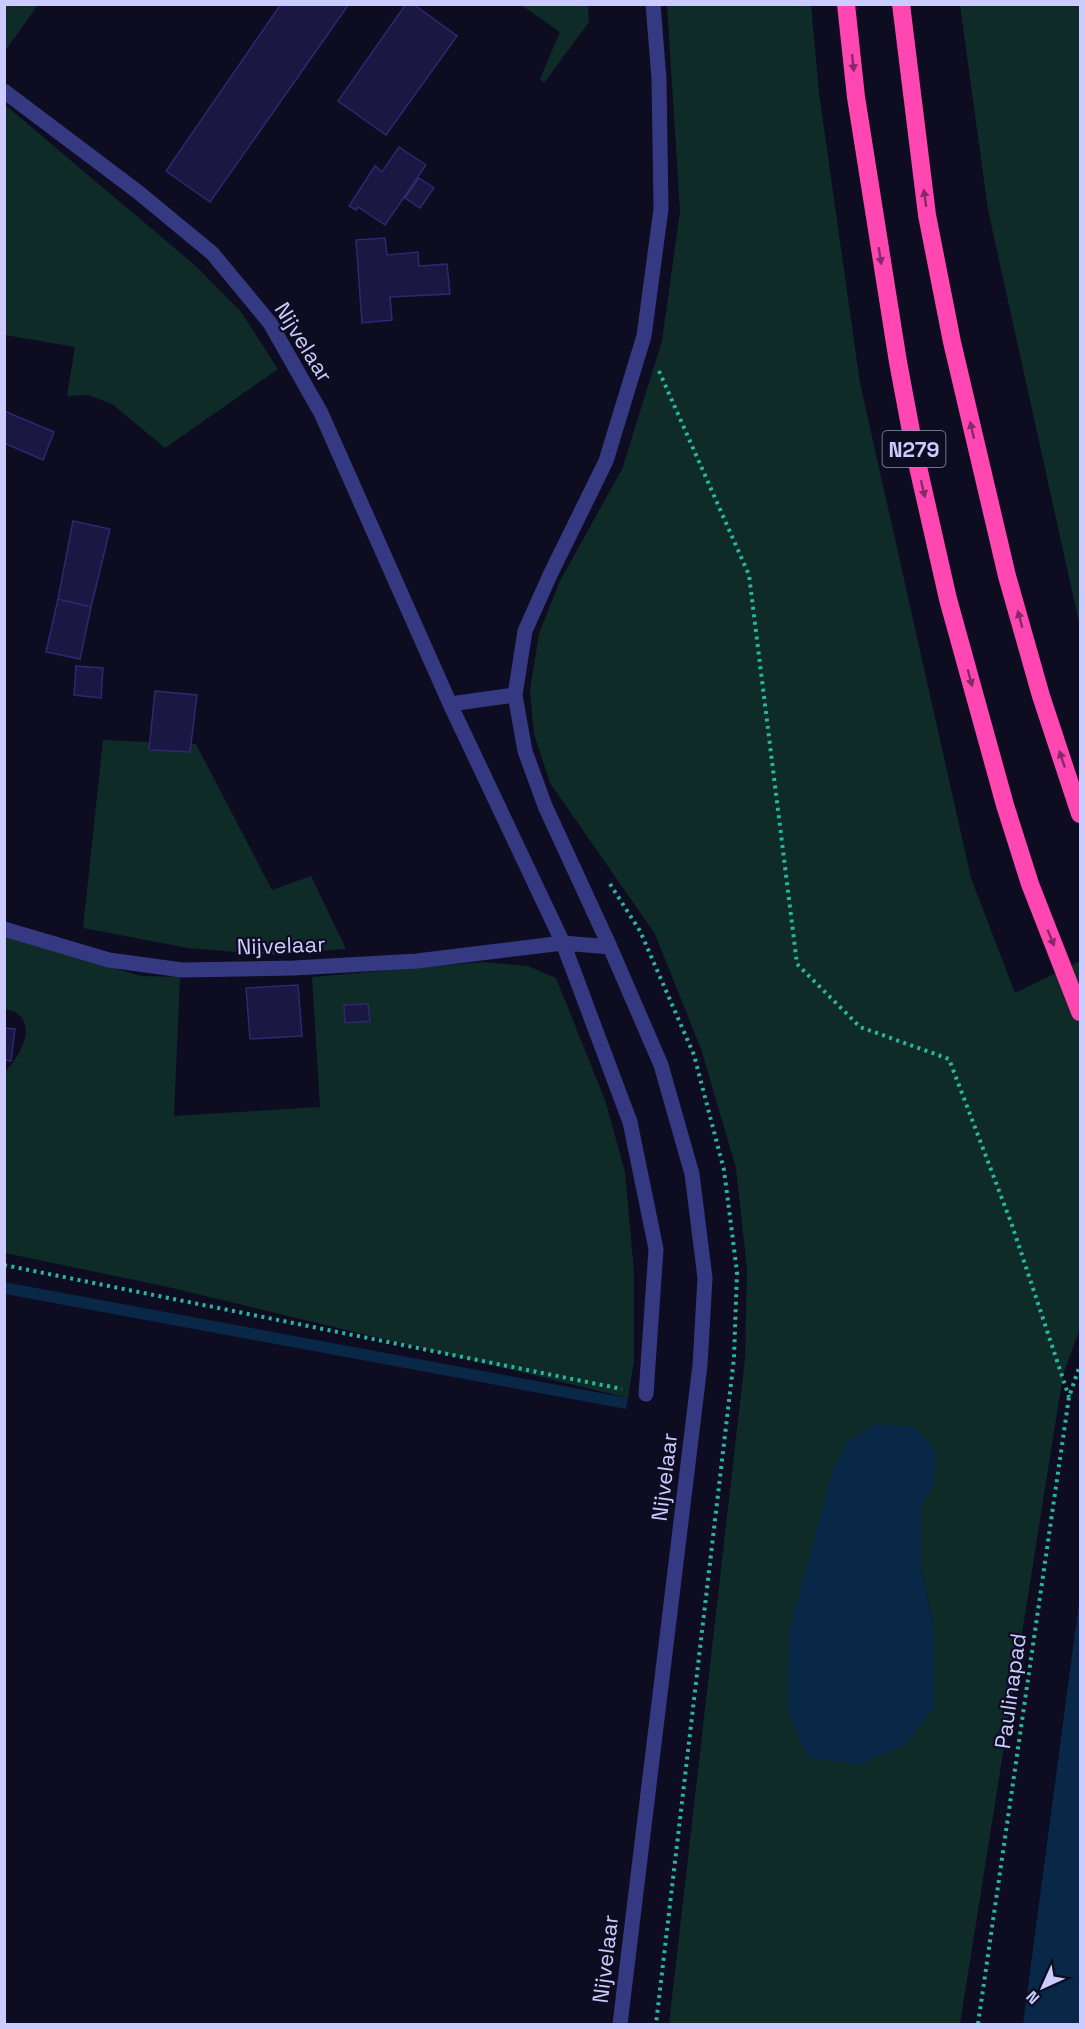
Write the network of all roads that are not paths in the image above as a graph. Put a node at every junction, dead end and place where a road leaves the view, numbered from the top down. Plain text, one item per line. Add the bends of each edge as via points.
1 (653, 4) edge
2 (846, 4) edge
3 (901, 4) edge
4 (4, 91) edge
5 (515, 695) junction
6 (450, 704) junction
7 (1080, 814) edge
8 (4, 929) edge
9 (563, 943) junction
10 (610, 947) junction
11 (1080, 1012) edge
12 (646, 1394) road end
13 (620, 2025) edge

1 - 5 street, Nijvelaar via 661,209 644,336 606,461 525,631
2 -> 11 highway, N279 via 874,216 916,458 948,599 1030,884
7 -> 3 highway, N279 via 1041,696 1008,576 952,342 927,215
4 - 6 street, Nijvelaar via 212,253 270,323 321,413
5 - 6 street
5 - 10 street, Nijvelaar via 525,751 544,806
6 - 9 street, Nijvelaar
8 - 9 street, Nijvelaar via 109,960 182,970 417,961
9 - 10 street, Nijvelaar
9 - 12 street, Nijvelaar via 630,1122 656,1249
10 - 13 street, Nijvelaar via 661,1065 689,1164 705,1278 700,1365

